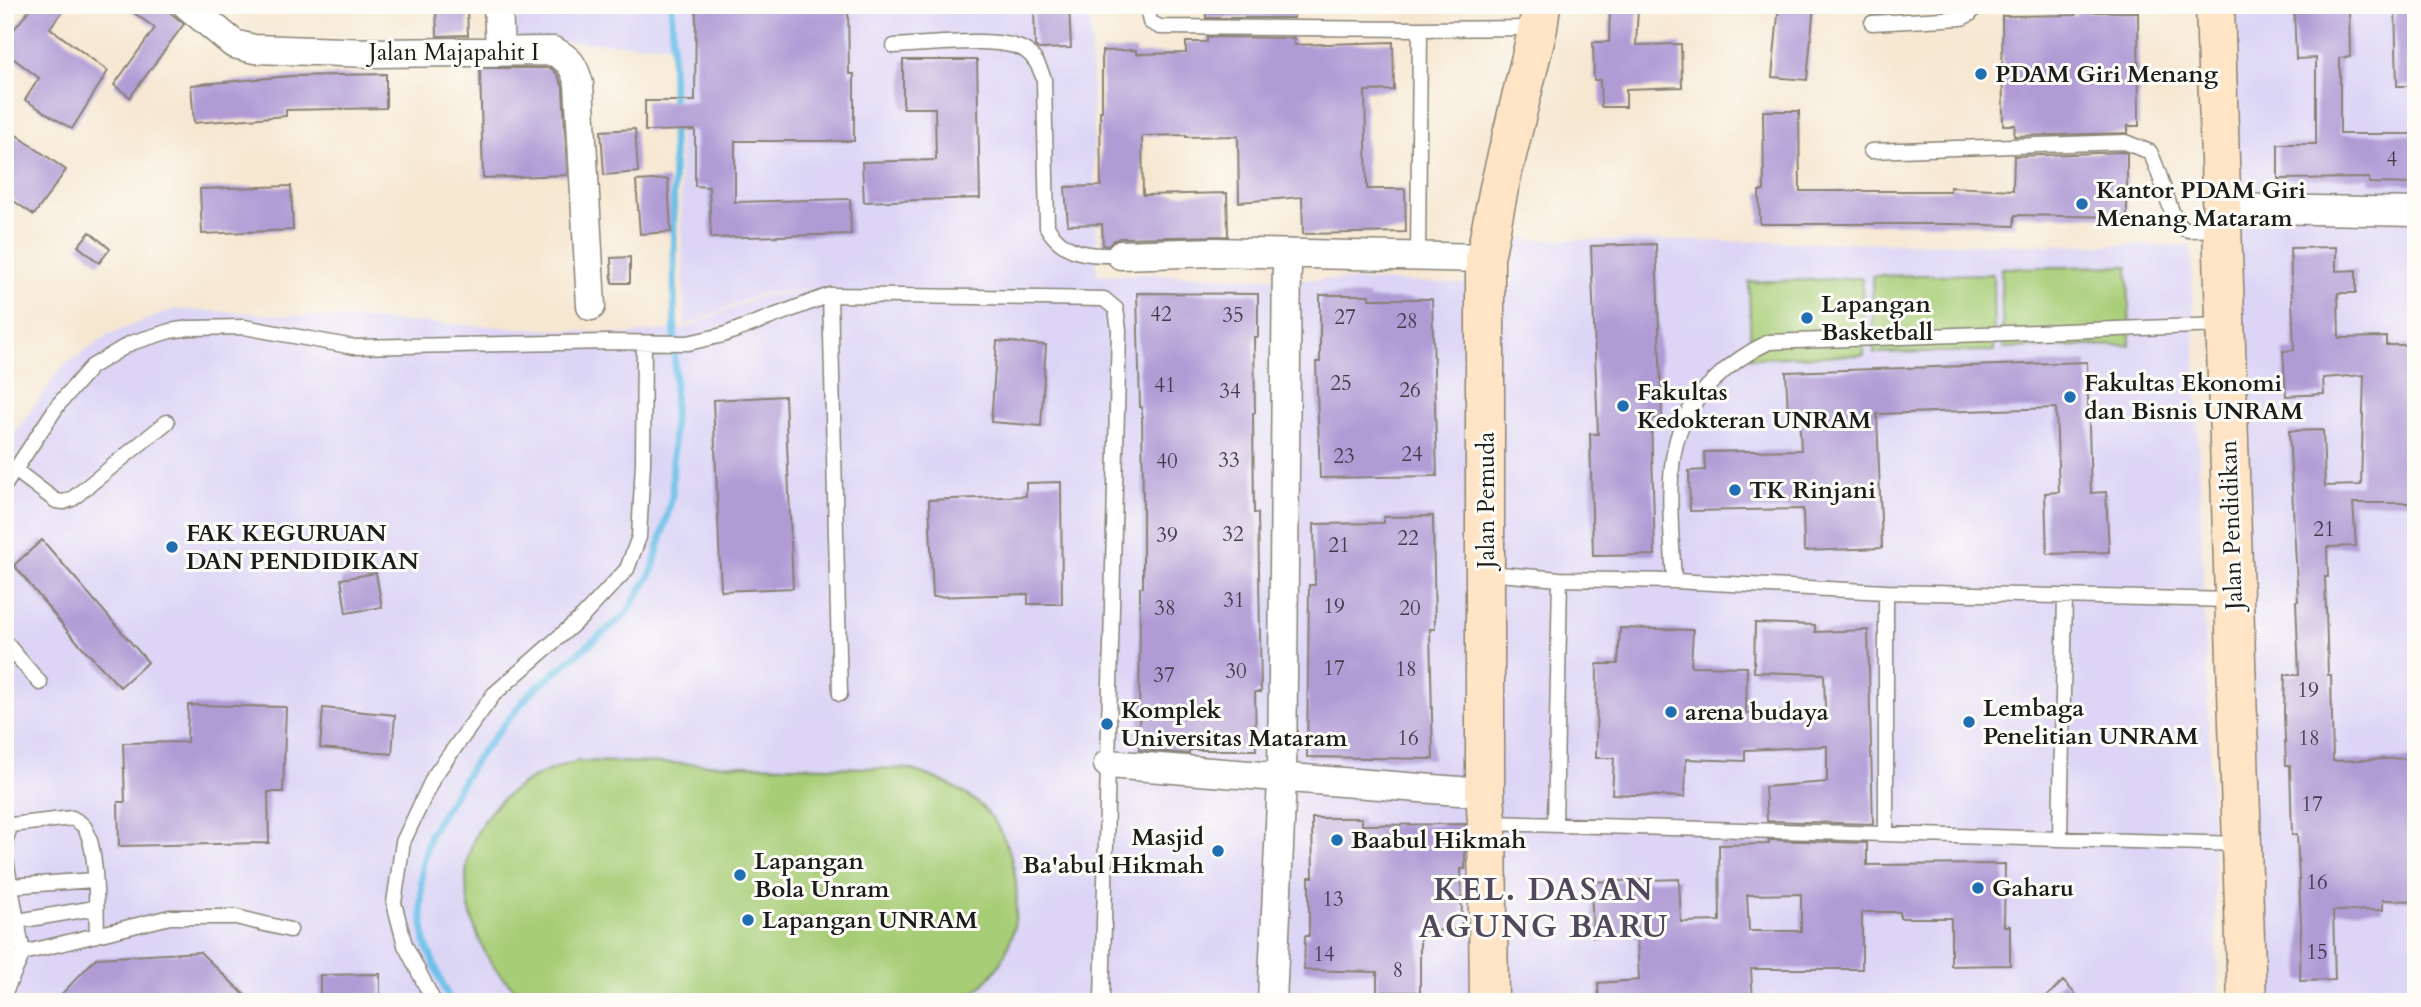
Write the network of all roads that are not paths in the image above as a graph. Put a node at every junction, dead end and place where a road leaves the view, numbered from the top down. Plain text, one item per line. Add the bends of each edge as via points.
1 (187, 5) edge
2 (498, 5) edge
3 (1147, 5) edge
4 (1977, 5) edge
5 (2215, 5) edge
6 (1540, 16) edge
7 (1872, 23) dead end
8 (1420, 29) junction
9 (894, 46) dead end
10 (500, 51) junction
11 (1871, 152) dead end
12 (2416, 212) edge
13 (2223, 218) junction
14 (1121, 255) joint
15 (1287, 255) junction
16 (1418, 257) junction
17 (1485, 258) junction
18 (830, 295) junction
19 (591, 306) dead end
20 (2224, 325) junction
21 (644, 343) junction
22 (167, 422) dead end
23 (15, 470) junction
24 (5, 485) edge
25 (1485, 573) junction
26 (1560, 579) junction
27 (1675, 581) junction
28 (1886, 592) junction
29 (2064, 598) junction
30 (2234, 600) junction
31 (5, 642) edge
32 (40, 683) dead end
33 (840, 694) dead end
34 (1108, 764) junction
35 (1282, 779) junction
36 (1486, 808) junction
37 (1555, 825) junction
38 (1886, 834) junction
39 (2060, 837) junction
40 (5, 841) edge
41 (2243, 844) junction
42 (5, 855) edge
43 (94, 880) junction
44 (10, 886) junction
45 (96, 908) junction
46 (18, 921) junction
47 (290, 930) dead end
48 (97, 935) junction
49 (23, 953) junction
50 (5, 992) edge
51 (434, 1002) edge
52 (1102, 1002) edge
53 (1272, 1002) edge
54 (1489, 1002) edge
55 (2247, 1002) edge

1 - 10 street, Jalan Majapahit I via 234,44 254,49
2 - 10 street
3 - 8 lane via 1150,22 1160,27
4 - 7 lane via 1962,18
5 - 13 main road, Jalan Pendidikan
6 - 8 lane
6 - 17 main road, Jalan Pemuda
8 - 16 lane
9 - 14 lane via 1002,42 1026,50 1044,79 1047,227 1069,250 1092,256
10 - 19 street, Jalan Majapahit I via 553,51 575,67
11 - 13 lane via 2125,142 2150,152 2179,227 2189,230
12 - 13 street
13 - 20 main road, Jalan Pendidikan
14 - 15 street
15 - 16 street
15 - 35 street
16 - 17 street
17 - 25 main road, Jalan Pemuda
18 - 21 lane via 723,335 688,343
18 - 33 lane
18 - 34 lane via 1104,299 1116,309 1119,344
20 - 27 lane via 1769,342 1753,349 1708,387 1678,436 1672,493
20 - 30 main road, Jalan Pendidikan
21 - 23 lane via 354,347 244,327 170,331 131,344 90,367 58,405
21 - 51 lane via 639,537 627,569 583,616 494,694 434,776 403,842 394,903 405,944
22 - 23 lane via 64,502 56,501
23 - 24 lane
25 - 26 lane
25 - 36 main road, Jalan Pemuda
26 - 27 lane
26 - 37 lane
27 - 28 lane
28 - 29 lane
28 - 38 lane
29 - 30 lane
29 - 39 lane
30 - 41 main road, Jalan Pendidikan
31 - 32 lane
34 - 35 street
34 - 52 lane
35 - 36 street
35 - 53 street
36 - 37 lane
36 - 54 main road, Jalan Pemuda
37 - 38 lane
38 - 39 lane
39 - 41 lane
40 - 43 lane via 11,825 79,821 93,854
41 - 55 main road, Jalan Pendidikan
42 - 44 lane
43 - 44 lane
43 - 45 lane
44 - 46 lane
45 - 46 lane
45 - 48 lane
46 - 49 lane
47 - 48 lane via 236,917 170,917
48 - 49 lane
49 - 50 lane

